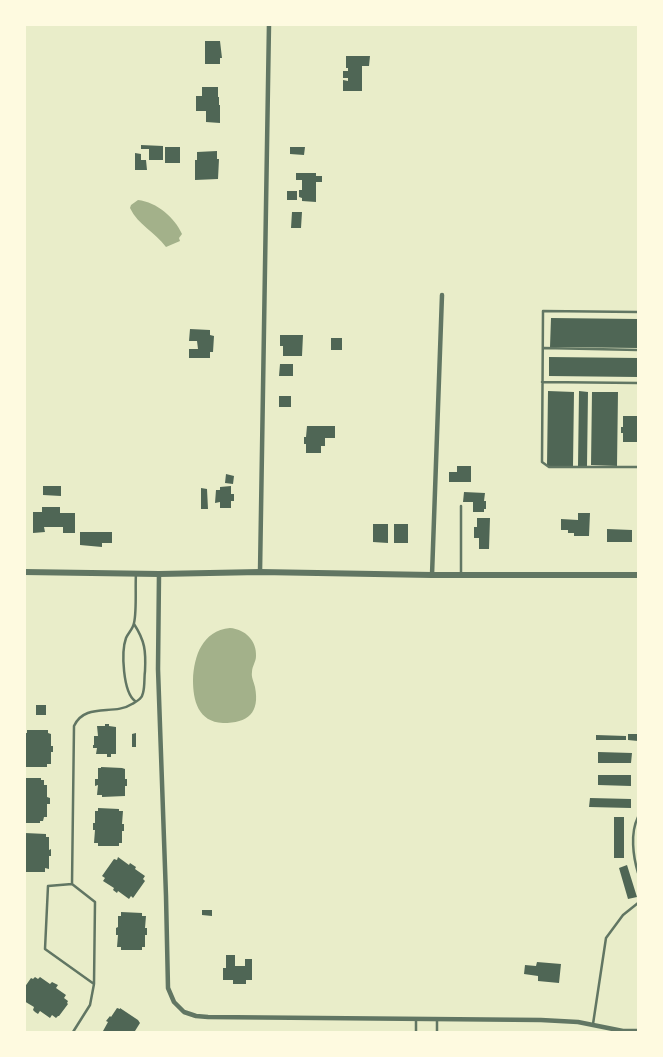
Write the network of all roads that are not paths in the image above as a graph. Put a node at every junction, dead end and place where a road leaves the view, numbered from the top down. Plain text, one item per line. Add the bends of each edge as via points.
1 (269, 24) edge
2 (442, 295) dead end
3 (639, 312) edge
4 (542, 348) junction
5 (639, 350) edge
6 (542, 382) junction
7 (639, 383) edge
8 (639, 467) edge
9 (461, 506) dead end
10 (24, 572) edge
11 (260, 572) junction
12 (136, 573) junction
13 (159, 574) junction
14 (432, 575) junction
15 (461, 575) junction
16 (639, 575) edge
17 (134, 625) junction
18 (136, 702) junction
19 (639, 817) edge
20 (639, 873) edge
21 (72, 884) junction
22 (639, 903) edge
23 (94, 984) junction
24 (416, 1019) junction
25 (437, 1019) junction
26 (593, 1024) junction
27 (639, 1031) edge
28 (73, 1032) edge
29 (416, 1032) edge
30 (437, 1032) edge

1 - 11 street
2 - 14 street
3 - 4 lane via 543,311
4 - 5 lane
4 - 6 lane
6 - 7 lane
6 - 8 lane via 542,462 549,467
9 - 15 lane
10 - 12 street
11 - 13 street
11 - 14 street
12 - 13 street
12 - 17 lane
13 - 24 street via 167,971 174,1002 184,1012 205,1017
14 - 15 street
15 - 16 street
17 - 18 lane via 124,655 129,692
17 - 18 lane via 146,654 144,693
18 - 21 lane via 118,710 87,712 74,726
19 - 20 lane via 633,834
21 - 23 lane via 95,902
21 - 23 lane via 48,886 45,948
22 - 26 lane via 622,915 606,938
23 - 28 lane via 90,1005
24 - 25 street
24 - 29 lane
25 - 26 street
25 - 30 lane
26 - 27 street

